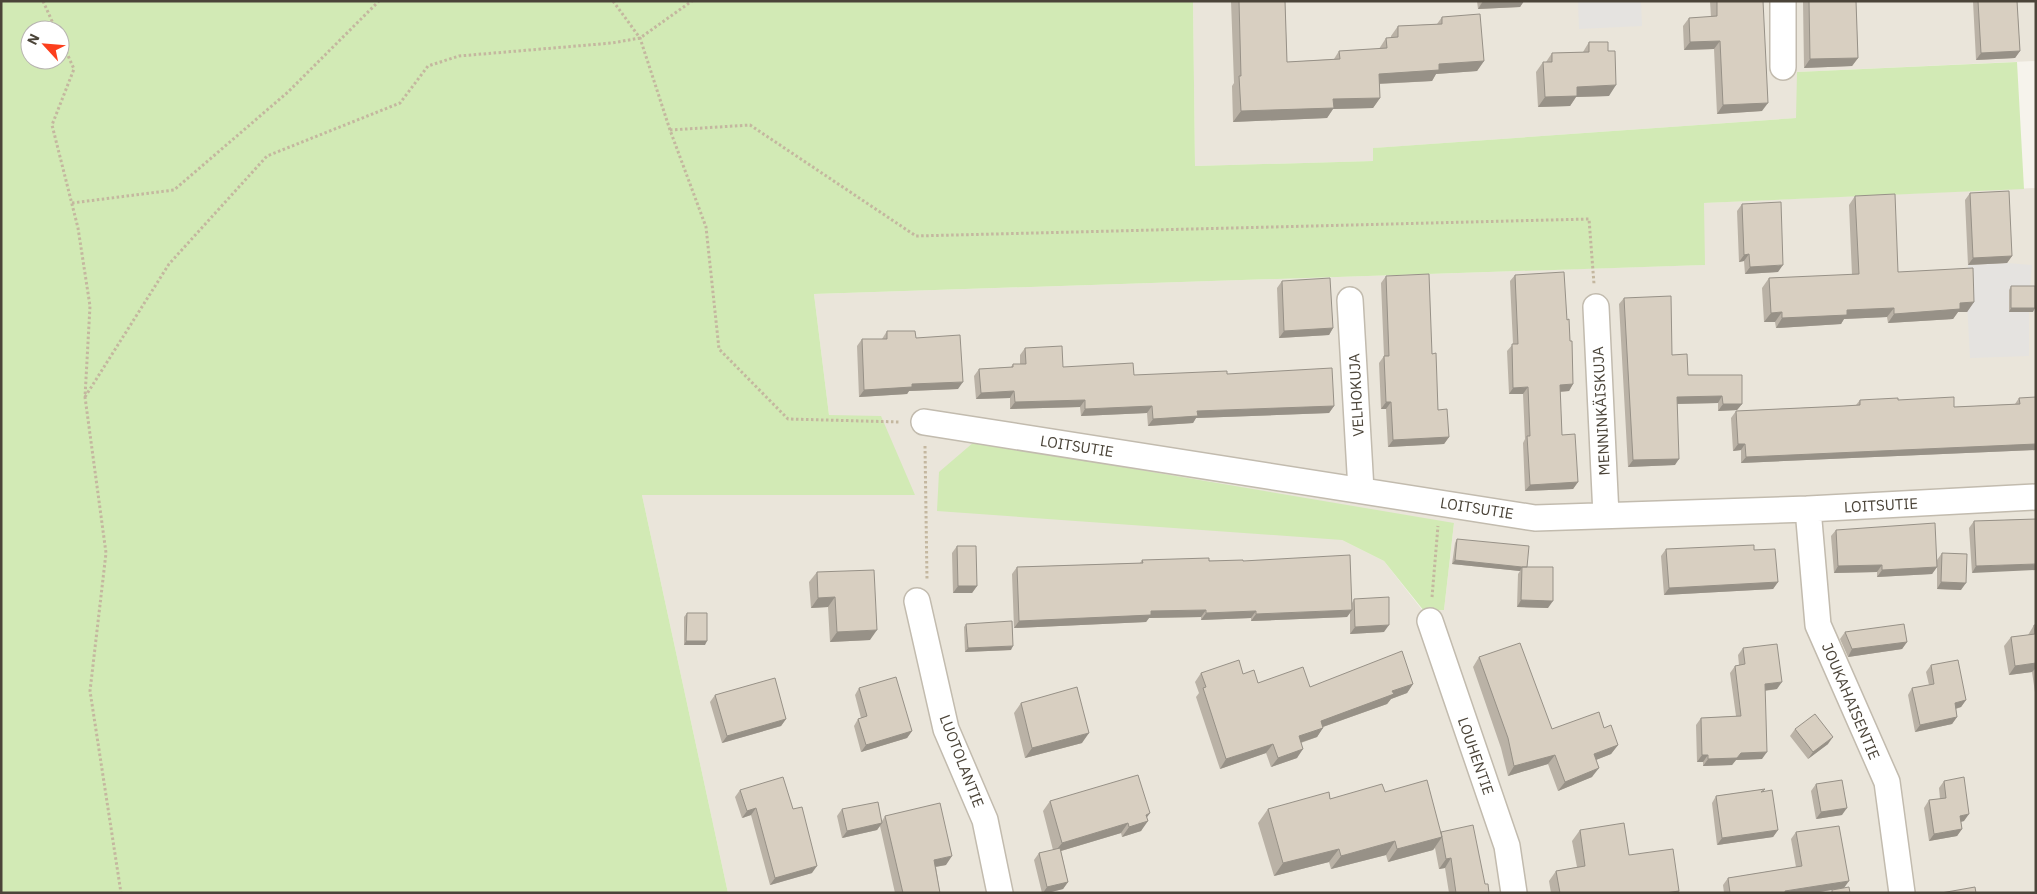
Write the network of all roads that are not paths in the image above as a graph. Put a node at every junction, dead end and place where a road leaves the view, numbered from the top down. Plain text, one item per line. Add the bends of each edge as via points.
1 (1783, 1) edge
2 (1784, 66) dead end
3 (1350, 300) dead end
4 (1596, 307) road end
5 (924, 422) road end
6 (1361, 490) junction
7 (2036, 497) edge
8 (1808, 508) junction
9 (1606, 515) junction
10 (917, 601) road end
11 (1430, 620) road end
12 (1000, 893) edge
13 (1514, 893) edge
14 (1902, 893) edge

1 - 2 street
3 - 6 street, VELHOKUJA
4 - 9 street, MENNINKÄISKUJA
5 - 6 street, LOITSUTIE
6 - 9 street, LOITSUTIE via 1535,518
7 - 8 street, LOITSUTIE
8 - 9 street, LOITSUTIE
8 - 14 street, JOUKAHAISENTIE via 1818,626 1886,782
10 - 12 street, LUOTOLANTIE via 946,729 985,820
11 - 13 street, LOUHENTIE via 1507,846

